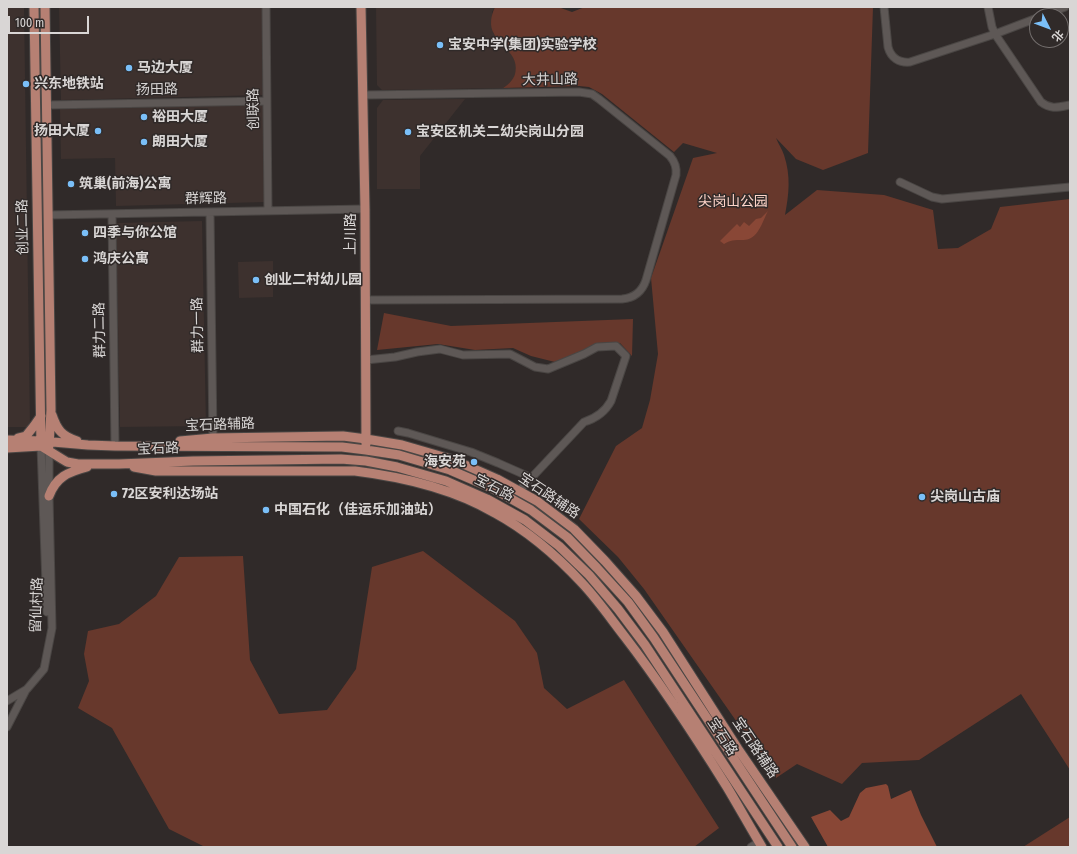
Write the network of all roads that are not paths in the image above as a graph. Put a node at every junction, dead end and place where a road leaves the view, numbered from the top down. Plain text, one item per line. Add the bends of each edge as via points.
1 (34, 7) edge
2 (45, 7) edge
3 (266, 7) edge
4 (361, 7) edge
5 (884, 7) edge
6 (988, 7) edge
7 (1029, 21) edge
8 (995, 34) junction
9 (363, 95) junction
10 (267, 101) junction
11 (47, 105) junction
12 (1070, 105) edge
13 (900, 182) dead end
14 (1070, 187) edge
15 (365, 209) junction
16 (268, 211) junction
17 (210, 212) junction
18 (112, 214) junction
19 (48, 215) junction
20 (366, 300) junction
21 (366, 360) junction
22 (51, 410) junction
23 (41, 416) junction
24 (398, 431) dead end
25 (213, 438) junction
26 (10, 439) edge
27 (366, 439) junction
28 (44, 443) junction
29 (88, 445) junction
30 (119, 446) junction
31 (7, 448) edge
32 (366, 450) junction
33 (49, 452) junction
34 (366, 461) junction
35 (100, 464) junction
36 (119, 464) junction
37 (532, 478) junction
38 (519, 491) junction
39 (49, 496) junction
40 (49, 640) junction
41 (27, 689) junction
42 (7, 701) edge
43 (7, 726) edge
44 (760, 844) edge
45 (751, 847) edge
46 (778, 847) edge
47 (792, 847) edge
48 (805, 847) edge

1 - 23 main road, 创业二路
2 - 11 main road, 创业二路
3 - 10 street, 创联路
4 - 9 main road, 上川路
5 - 8 street via 888,47 892,56 900,61 910,62
6 - 8 street
7 - 8 street
8 - 12 street via 1041,102 1052,107
9 - 15 main road, 上川路
9 - 20 street, 大井山路 via 579,92 592,94 676,164 676,175 663,222 644,285 637,294 627,298
10 - 11 street, 扬田路
10 - 16 street, 创联路
11 - 19 main road, 创业二路
13 - 14 street via 942,199
15 - 16 street, 群辉路
15 - 20 main road, 上川路
16 - 17 street, 群辉路
17 - 18 street, 群辉路
17 - 25 street, 群力一路
18 - 19 street, 群辉路
18 - 30 street, 群力二路
19 - 22 main road, 创业二路
20 - 21 main road, 上川路
21 - 27 main road, 上川路
21 - 37 street via 440,349 463,355 510,354 535,367 548,369 598,348 616,346 626,356 608,406 595,418 584,422
22 - 28 main road, 创业二路
22 - 29 main road, 创业二路 via 60,432 72,440
23 - 26 main road via 26,436
23 - 28 main road, 创业二路
24 - 37 street via 471,452
25 - 27 main road, 宝石路辅路 via 343,436
25 - 30 main road, 宝石路辅路
26 - 28 main road
27 - 32 main road, 上川路
27 - 38 main road, 宝石路辅路 via 402,445 454,460
28 - 29 main road, 宝石路
28 - 31 main road
28 - 33 main road, 宝石路
28 - 40 street, 留仙村路
29 - 30 main road, 宝石路
30 - 32 main road, 宝石路 via 342,447
32 - 34 main road, 上川路
32 - 47 main road, 宝石路 via 399,455 450,470 492,488 531,510 567,537 623,596 654,638
33 - 35 main road, 宝石路 via 67,462
33 - 39 street, 留仙村路
34 - 36 main road, 宝石路 via 341,459
34 - 46 main road, 宝石路 via 397,466 446,481 487,499 525,520 559,546 589,575 645,645
35 - 36 main road, 宝石路
35 - 39 main road via 66,474 57,480
36 - 44 main road via 156,472 361,471 414,480 495,512 555,556 596,599 673,704
37 - 38 street
38 - 48 main road, 宝石路辅路 via 537,501 574,529 636,596 663,632
39 - 40 street, 留仙村路 via 52,628
40 - 41 street via 44,669
41 - 42 street
41 - 43 street
44 - 45 street

